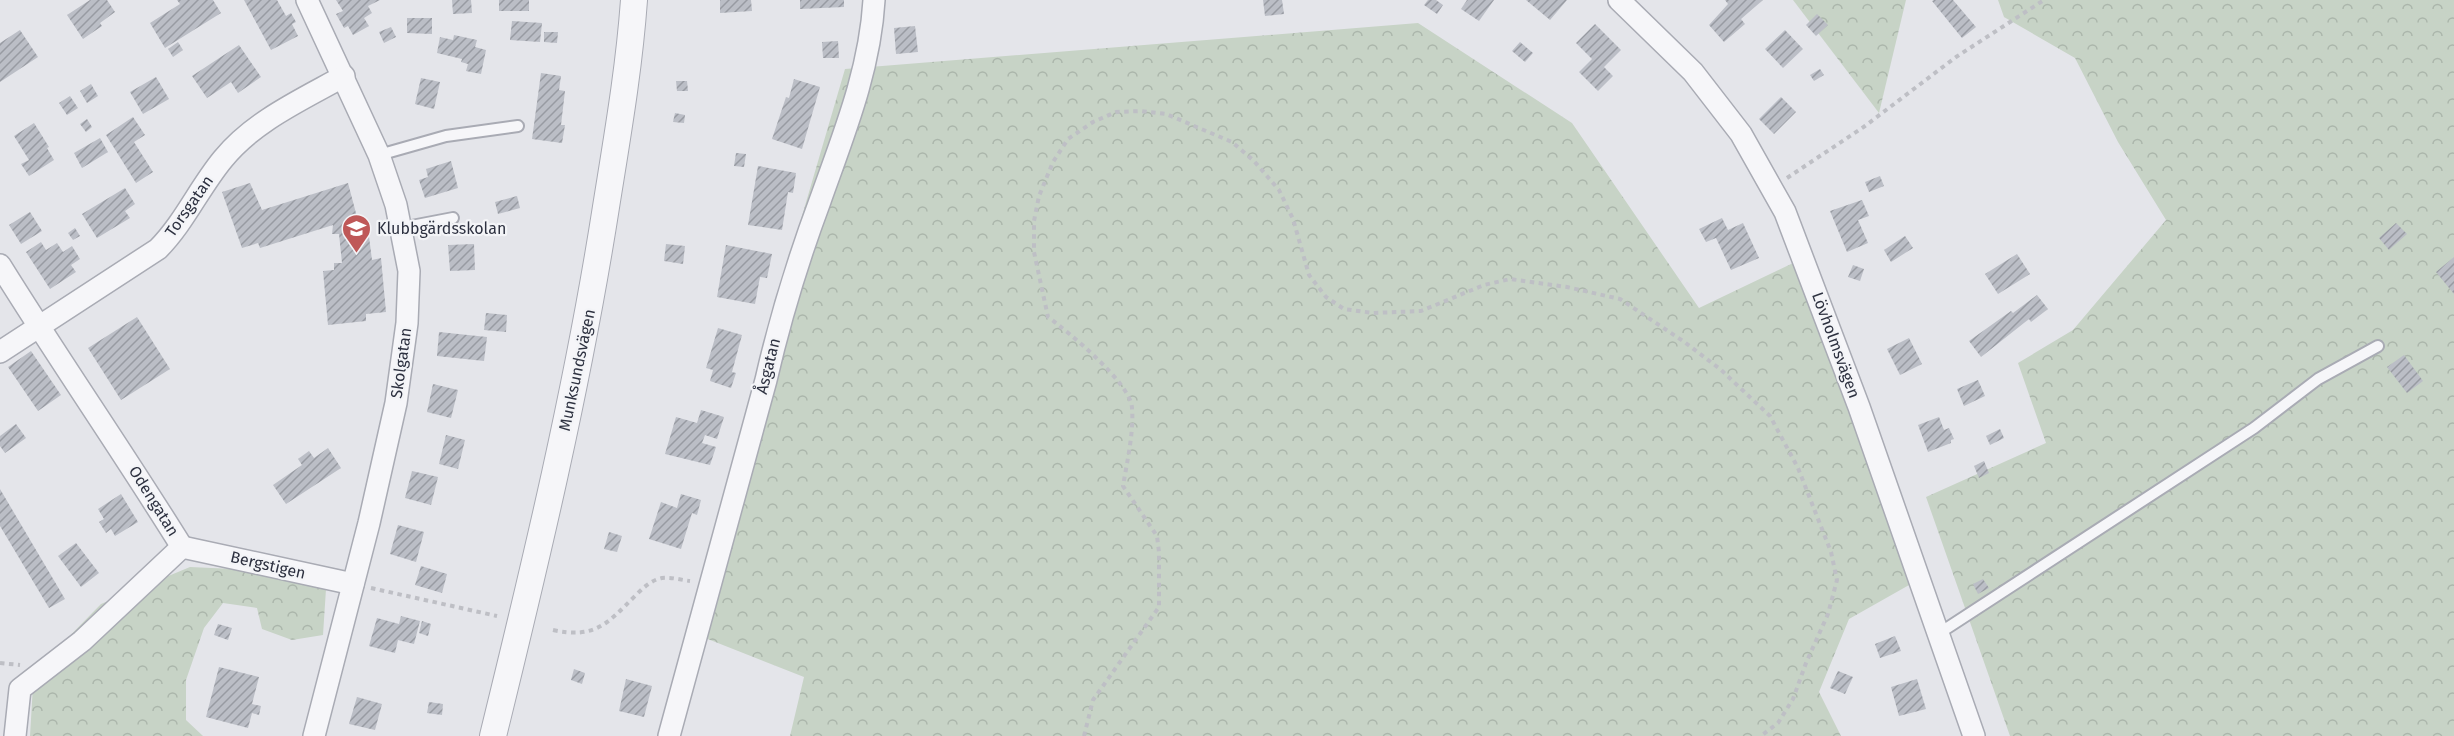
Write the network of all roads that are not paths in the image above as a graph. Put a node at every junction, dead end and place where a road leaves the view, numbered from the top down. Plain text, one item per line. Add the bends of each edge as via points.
1 (307, 0) edge
2 (634, 0) edge
3 (874, 0) edge
4 (1619, 0) edge
5 (344, 76) junction
6 (518, 126) dead end
7 (379, 155) junction
8 (453, 218) dead end
9 (401, 228) junction
10 (0, 265) edge
11 (38, 326) junction
12 (2378, 346) dead end
13 (0, 352) edge
14 (182, 547) junction
15 (353, 584) junction
16 (1938, 634) junction
17 (10, 688) edge
18 (15, 736) edge
19 (314, 736) edge
20 (493, 736) edge
21 (669, 736) edge
22 (1974, 736) edge

1 - 5 street, Skolgatan
2 - 20 street, Munksundsvägen via 630,60 588,322
3 - 21 street, Åsgatan via 868,49 850,121 778,328
4 - 16 street, Lövholmsvägen via 1693,72 1742,134 1785,212 1822,305
5 - 7 street, Skolgatan
5 - 11 street, Torsgatan via 260,123 224,157 175,232 158,249
6 - 7 lane via 446,136
7 - 9 street, Skolgatan
8 - 9 lane
9 - 15 street, Skolgatan via 409,271 407,323 396,403
10 - 11 street, Odengatan
11 - 13 street, Torsgatan
11 - 14 street, Odengatan
12 - 16 lane via 2318,379 2254,428
14 - 15 street, Bergstigen
14 - 17 street, Odengatan via 82,641
15 - 19 street, Skolgatan
16 - 22 street, Lövholmsvägen
17 - 18 street, Odengatan

